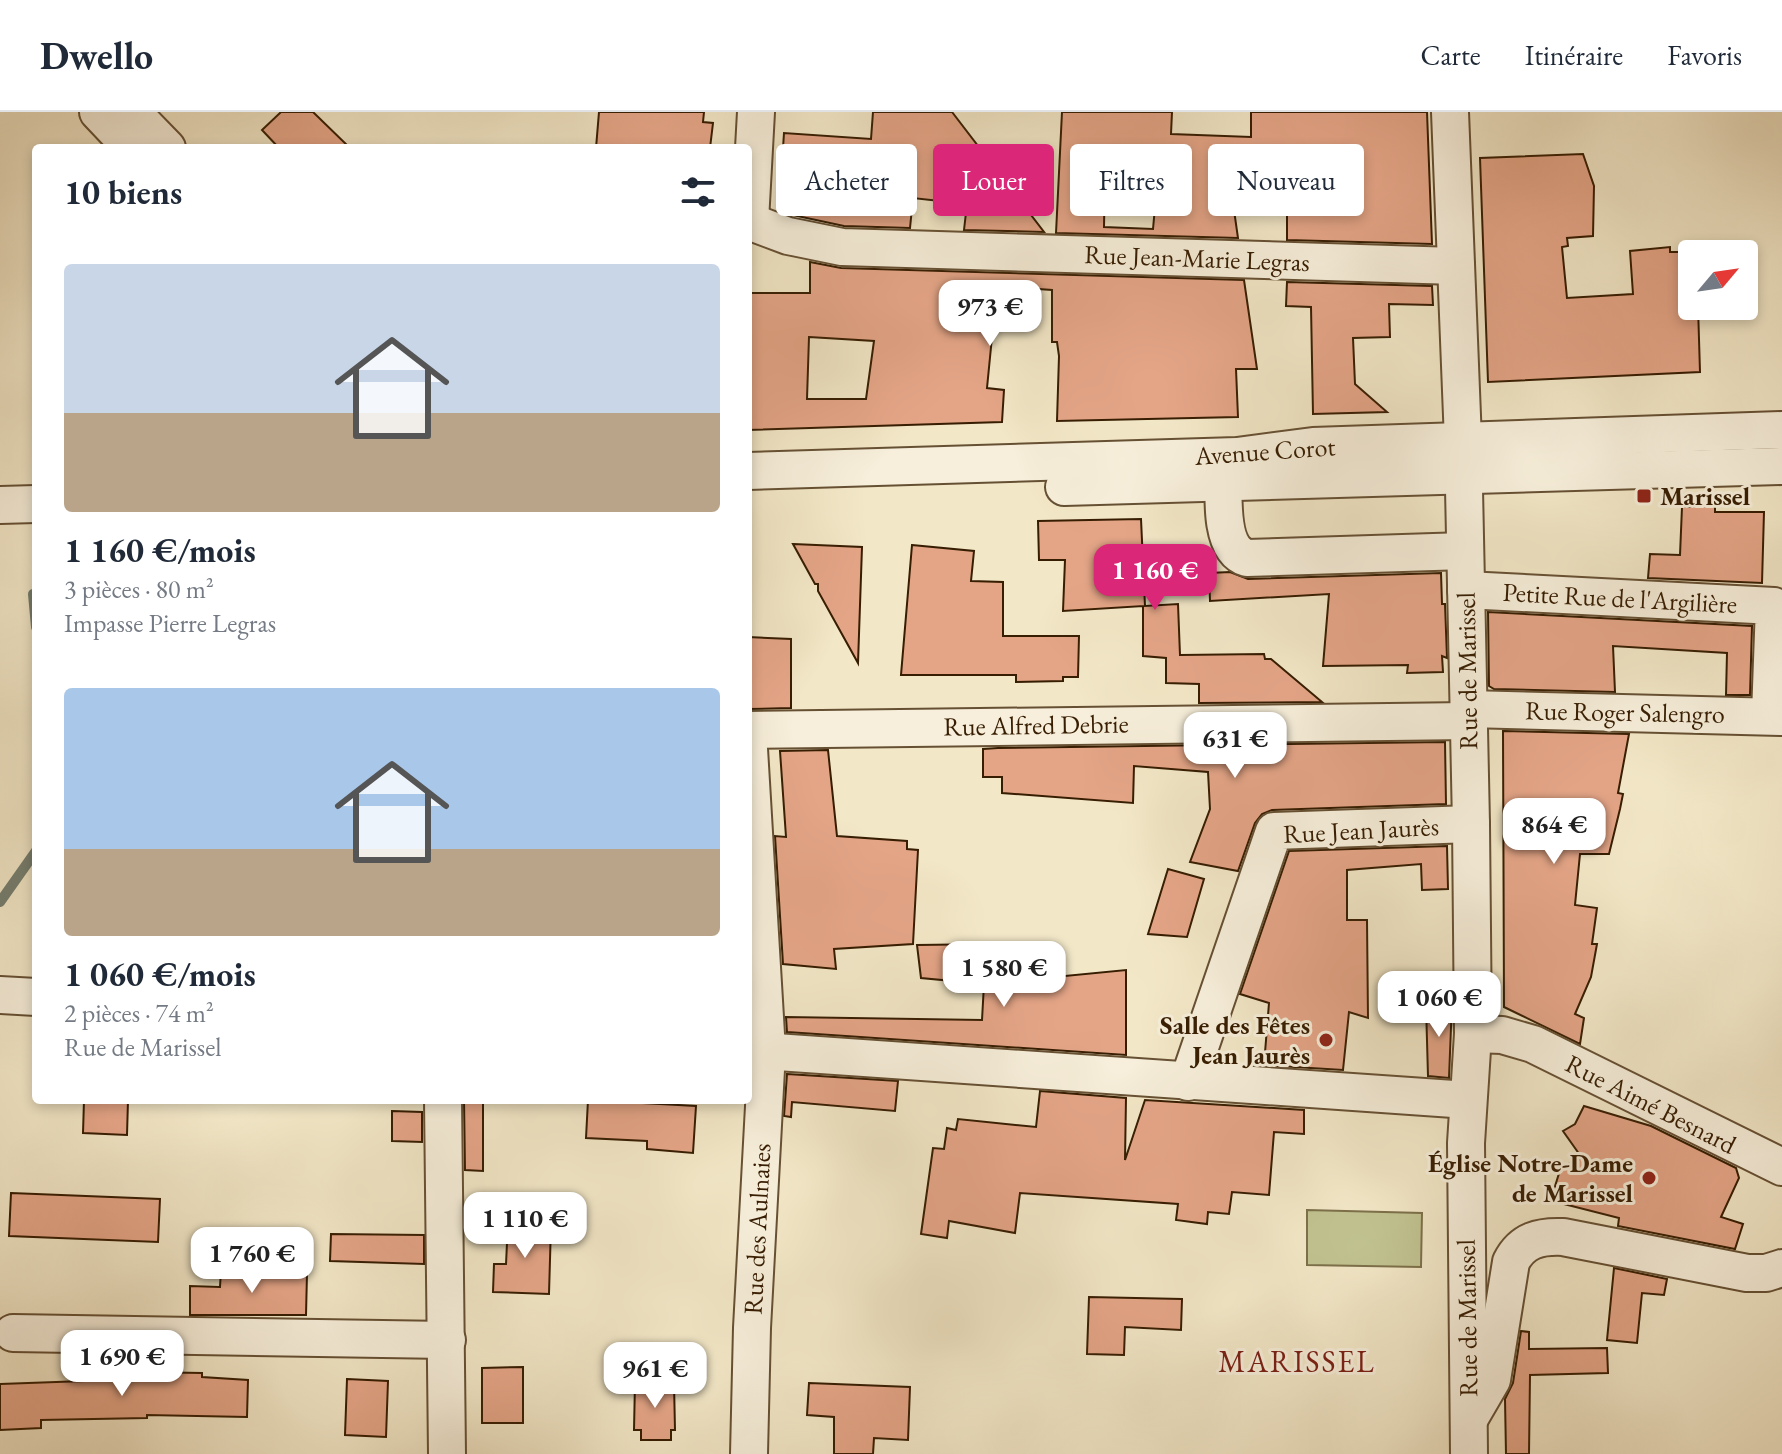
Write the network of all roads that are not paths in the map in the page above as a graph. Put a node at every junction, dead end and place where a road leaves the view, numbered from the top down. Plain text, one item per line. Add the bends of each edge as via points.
1 (98, 112) edge
2 (132, 112) edge
3 (756, 112) edge
4 (1450, 112) edge
5 (128, 144) edge
6 (163, 144) edge
7 (752, 174) edge
8 (752, 222) edge
9 (1456, 266) junction
10 (1782, 430) edge
11 (1463, 458) junction
12 (1782, 466) edge
13 (1224, 469) junction
14 (752, 471) edge
15 (752, 496) edge
16 (32, 504) edge
17 (0, 505) edge
18 (1465, 551) junction
19 (1466, 590) junction
20 (1468, 715) junction
21 (1776, 716) edge
22 (752, 731) edge
23 (1471, 824) junction
24 (752, 873) edge
25 (0, 995) edge
26 (32, 997) edge
27 (1473, 1034) junction
28 (757, 1050) edge
29 (1188, 1082) junction
30 (1468, 1100) junction
31 (443, 1104) edge
32 (1782, 1167) edge
33 (1782, 1268) edge
34 (13, 1333) dead end
35 (447, 1340) junction
36 (1469, 1438) edge
37 (447, 1454) edge
38 (749, 1454) edge

1 - 5 street
2 - 6 street
3 - 7 street
4 - 9 street, Rue de Marissel
8 - 9 street, Rue Jean-Marie Legras via 842,247
9 - 11 street, Rue de Marissel
10 - 11 street, Avenue Corot
11 - 12 street, Avenue Corot
11 - 13 street, Avenue Corot
11 - 18 street, Rue de Marissel
13 - 14 street, Avenue Corot
13 - 15 street, Avenue Corot
13 - 18 street via 1227,539 1231,549 1247,558
16 - 17 street
18 - 19 street, Rue de Marissel
19 - 20 street, Rue de Marissel
19 - 21 street, Petite Rue de l'Argilière via 1774,606
20 - 21 street, Rue Roger Salengro
20 - 22 street, Rue Alfred Debrie
20 - 23 street, Rue de Marissel
23 - 27 street, Rue de Marissel
23 - 29 street, Rue Jean Jaurès via 1274,831
24 - 28 street, Rue des Aulnaies
25 - 26 street
27 - 30 street, Rue de Marissel
27 - 32 street, Rue Aimé Besnard via 1533,1044
28 - 29 street
28 - 38 street, Rue des Aulnaies
29 - 30 street
30 - 36 street, Rue de Marissel
31 - 35 street
33 - 36 street, Rue de Marissel via 1747,1273 1546,1236 1523,1245 1511,1262 1492,1380
34 - 35 street
35 - 37 street

